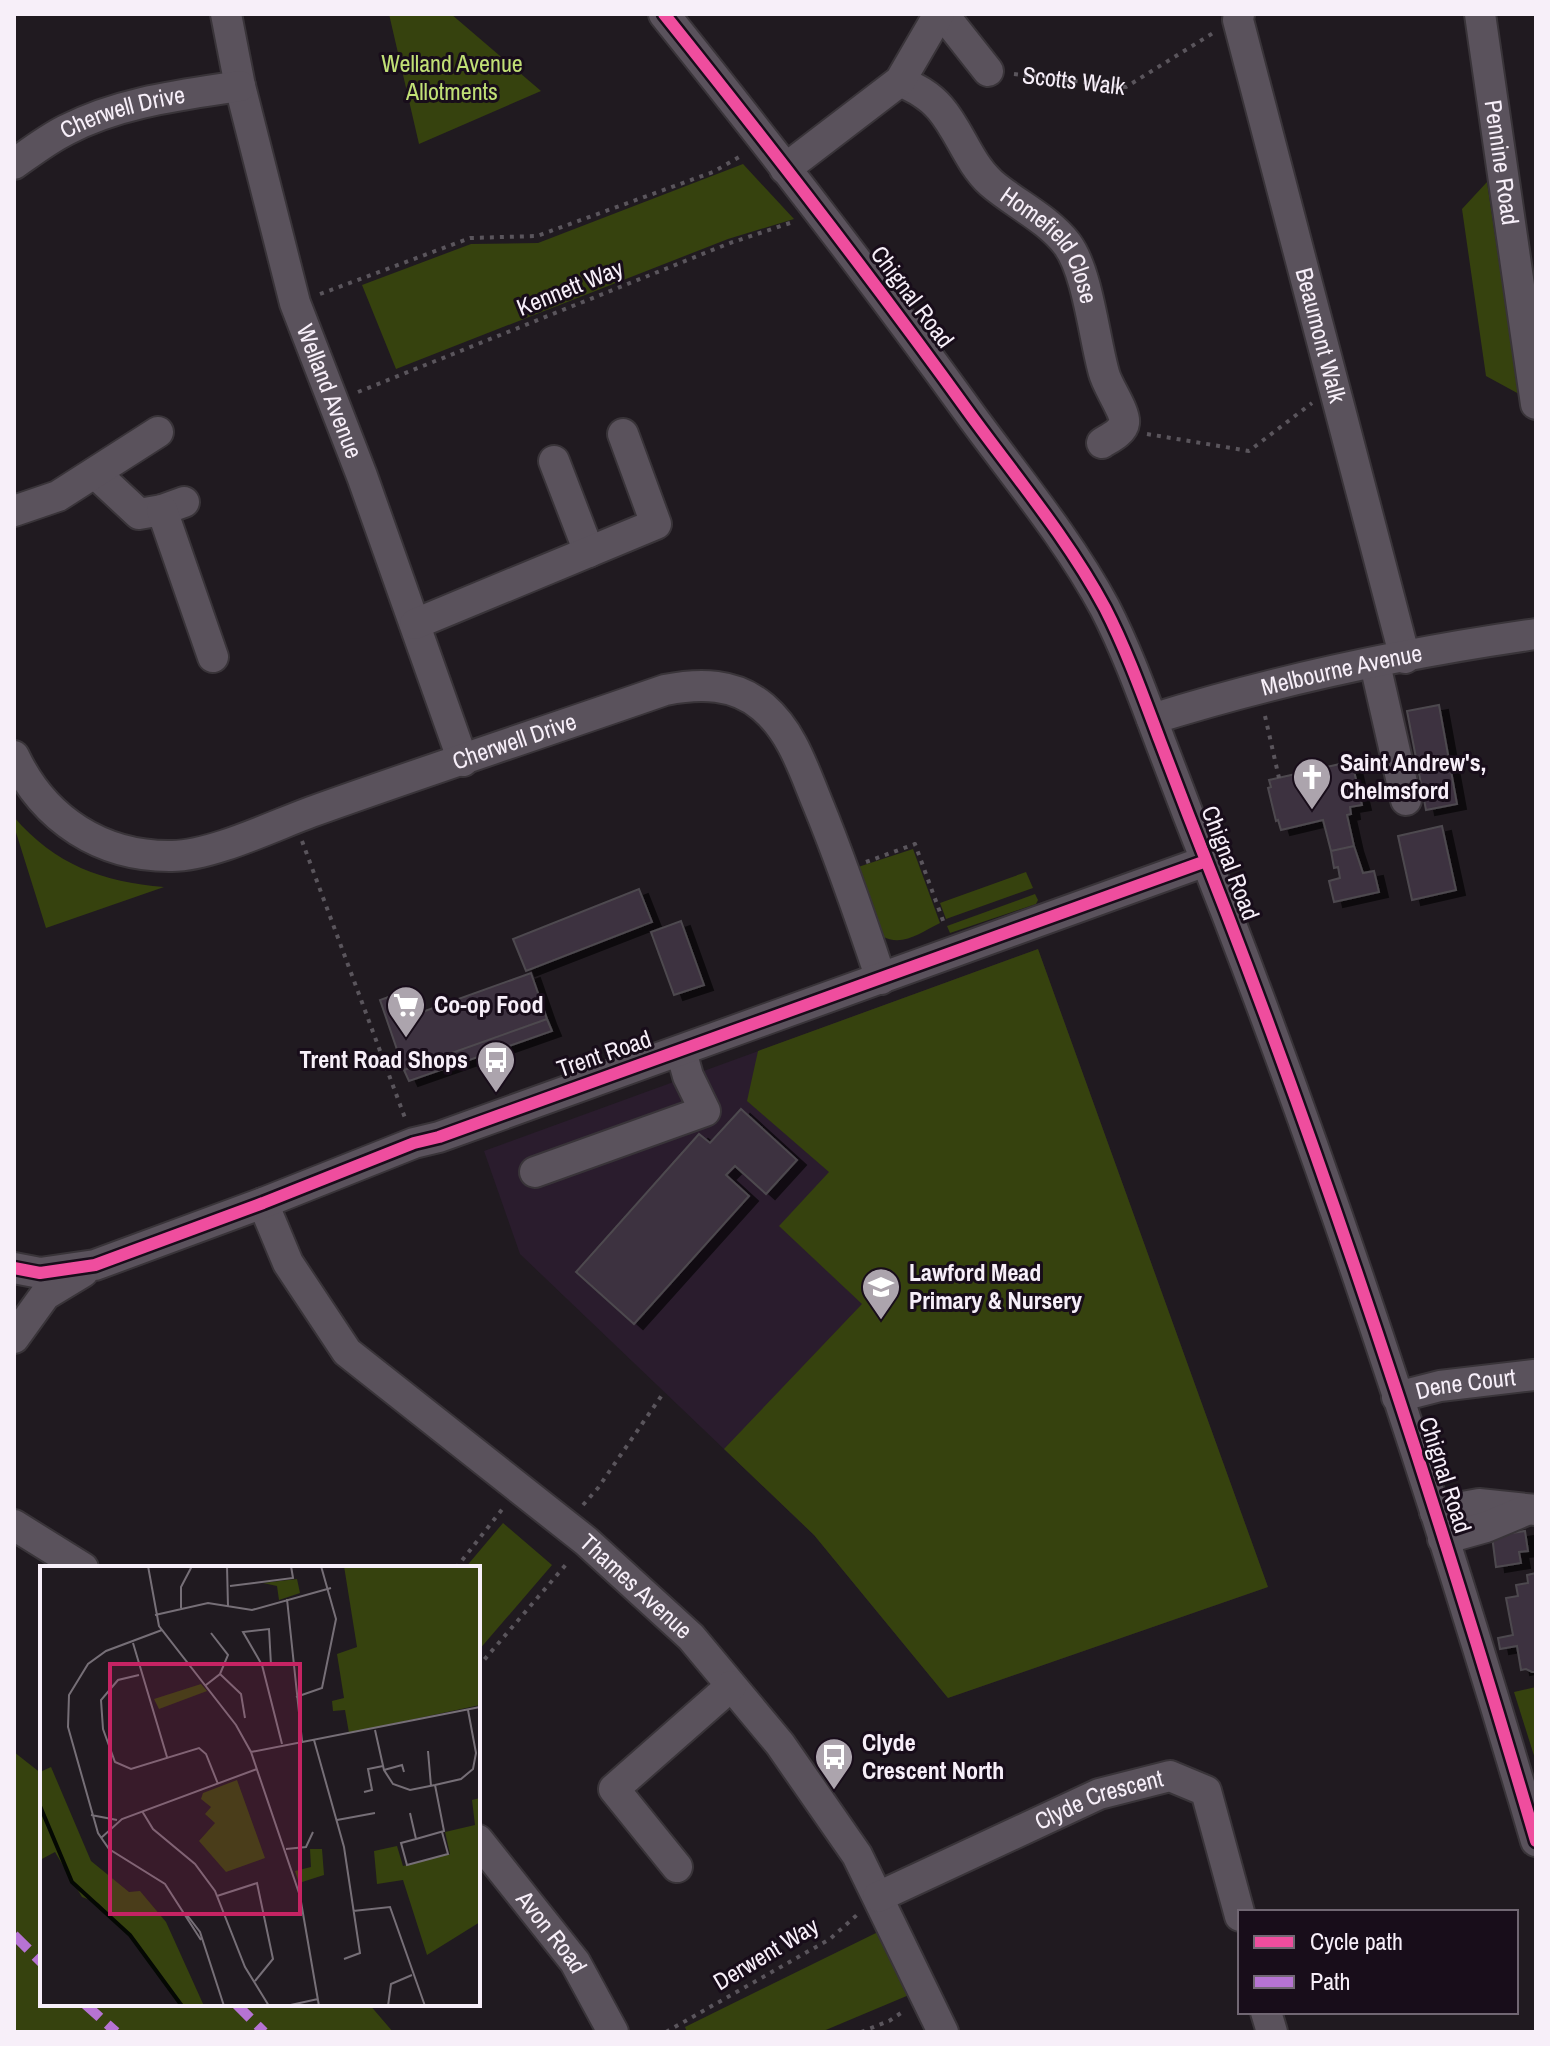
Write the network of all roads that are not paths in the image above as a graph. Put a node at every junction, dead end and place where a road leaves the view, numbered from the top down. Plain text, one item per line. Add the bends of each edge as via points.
1 (226, 14) edge
2 (664, 14) edge
3 (941, 14) edge
4 (1480, 14) edge
5 (1239, 17) edge
6 (988, 71) road end
7 (900, 81) junction
8 (240, 86) junction
9 (14, 164) edge
10 (785, 169) junction
11 (1527, 269) edge
12 (1536, 404) edge
13 (158, 432) dead end
14 (623, 434) dead end
15 (1111, 436) road end
16 (554, 461) dead end
17 (95, 473) junction
18 (14, 511) edge
19 (589, 552) junction
20 (415, 624) junction
21 (1536, 634) edge
22 (213, 657) dead end
23 (1405, 658) junction
24 (1375, 664) junction
25 (1152, 719) junction
26 (14, 756) edge
27 (463, 761) junction
28 (1406, 800) dead end
29 (1206, 861) junction
30 (881, 979) junction
31 (681, 1051) junction
32 (535, 1172) dead end
33 (263, 1203) junction
34 (95, 1265) junction
35 (14, 1268) edge
36 (14, 1338) edge
37 (1534, 1375) edge
38 (1397, 1397) junction
39 (1530, 1511) edge
40 (14, 1525) edge
41 (1439, 1525) junction
42 (80, 1566) edge
43 (731, 1686) junction
44 (1536, 1841) edge
45 (480, 1843) edge
46 (677, 1867) dead end
47 (878, 1897) junction
48 (1238, 1910) edge
49 (613, 2032) edge
50 (943, 2032) edge

1 - 8 street, Welland Avenue
2 - 10 street, Chignal Road
3 - 6 street, Scotts Walk
3 - 7 street
4 - 11 street, Pennine Road
5 - 23 street, Beaumont Walk
7 - 10 street
7 - 15 street, Homefield Close via 942,109 970,158 991,182 1068,245 1078,264 1104,376 1123,414 1124,423
8 - 9 street, Cherwell Drive via 113,110 65,130
8 - 20 street, Welland Avenue via 295,303
10 - 25 street, Chignal Road via 1033,497 1091,584
11 - 12 street, Pennine Road
13 - 17 street
14 - 19 street via 656,524
16 - 19 street
17 - 18 street via 58,496
17 - 22 street via 139,514 173,506
19 - 20 street
20 - 27 street, Welland Avenue
21 - 23 street, Melbourne Avenue
23 - 24 street, Melbourne Avenue
24 - 25 street, Melbourne Avenue
24 - 28 street
25 - 29 street, Chignal Road
26 - 27 street, Cherwell Drive via 44,805 69,828 104,846 175,856 226,844
27 - 30 street, Cherwell Drive via 691,685 725,688 761,705 787,734 845,870
29 - 30 street, Trent Road
29 - 38 street, Chignal Road via 1338,1213
30 - 31 street, Trent Road
31 - 32 street via 705,1111
31 - 33 street, Trent Road via 414,1143
33 - 34 street, Trent Road
33 - 43 street, Thames Avenue via 288,1263 347,1352 576,1533 691,1637
34 - 35 street, Trent Road via 40,1273
34 - 36 street, Trent Road via 45,1295
37 - 38 street, Dene Court via 1440,1386
38 - 41 street, Chignal Road
39 - 41 street via 1486,1527
40 - 42 street
41 - 44 street, Chignal Road
43 - 46 street via 614,1789
43 - 47 street, Thames Avenue via 780,1744 857,1855
45 - 49 street, Avon Road via 575,1962
47 - 48 street, Clyde Crescent via 1099,1794 1170,1776 1206,1791
47 - 50 street, Thames Avenue

